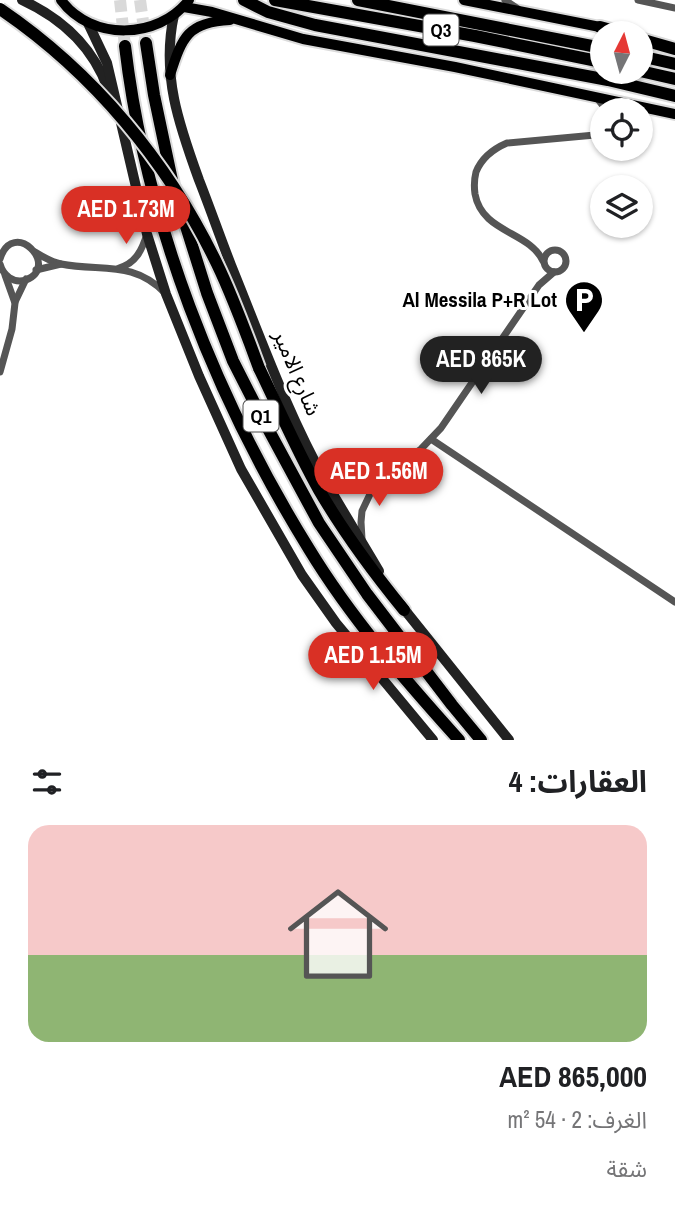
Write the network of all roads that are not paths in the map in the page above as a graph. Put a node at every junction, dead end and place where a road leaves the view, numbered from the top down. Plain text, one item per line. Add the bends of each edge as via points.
1 (22, 0) edge
2 (61, 0) edge
3 (244, 0) edge
4 (278, 0) edge
5 (358, 0) edge
6 (464, 0) edge
7 (505, 0) edge
8 (638, 0) edge
9 (186, 3) edge
10 (675, 8) edge
11 (0, 9) edge
12 (518, 10) junction
13 (174, 15) junction
14 (240, 20) junction
15 (88, 23) junction
16 (590, 25) edge
17 (653, 38) edge
18 (653, 40) edge
19 (675, 43) edge
20 (145, 44) tunnel mouth
21 (125, 46) tunnel mouth
22 (590, 46) edge
23 (675, 49) edge
24 (653, 59) edge
25 (590, 60) edge
26 (675, 64) edge
27 (653, 74) edge
28 (170, 75) junction
29 (675, 79) edge
30 (675, 96) edge
31 (597, 97) joint
32 (602, 98) edge
33 (653, 109) edge
34 (675, 114) edge
35 (590, 135) edge
36 (124, 136) junction
37 (147, 234) junction
38 (534, 248) junction
39 (35, 252) junction
40 (549, 252) junction
41 (2, 264) edge
42 (62, 264) junction
43 (544, 264) junction
44 (115, 269) junction
45 (36, 270) junction
46 (554, 272) junction
47 (26, 279) junction
48 (539, 285) junction
49 (166, 294) junction
50 (15, 303) junction
51 (0, 372) edge
52 (431, 439) junction
53 (388, 473) junction
54 (327, 483) junction
55 (363, 543) junction
56 (675, 602) edge
57 (404, 610) junction
58 (452, 705) junction
59 (433, 740) edge
60 (459, 740) edge
61 (481, 740) edge
62 (492, 740) edge
63 (509, 740) edge

1 - 36 main road via 57,20 92,56
2 - 15 main road
3 - 30 highway via 315,25
4 - 25 highway, Q3
5 - 22 highway, Q3
6 - 12 main road
7 - 12 street
8 - 10 street
9 - 13 main road
9 - 14 main road
11 - 57 highway, bridge via 72,66 131,128 155,161 217,264 319,491 371,570
12 - 16 main road
13 - 15 main road via 132,31
13 - 28 main road, شارع الامير
14 - 28 main road via 209,23 189,32
14 - 31 main road via 303,39
15 - 36 main road via 107,63
17 - 19 street
18 - 23 highway
20 - 58 highway, Q1 via 173,185 233,361 318,523
21 - 60 highway, Q1 via 155,199 206,349 236,419 347,605
24 - 26 highway
27 - 29 highway
28 - 54 main road, شارع الامير via 182,132 221,239 278,383
31 - 32 main road
33 - 34 main road
35 - 38 street via 507,143 479,166 474,189 482,212
36 - 37 main road
37 - 44 street via 136,258
37 - 49 main road
38 - 40 street
38 - 43 street
39 - 41 street via 26,244 13,244
39 - 42 street
39 - 45 street
40 - 43 street
40 - 46 street via 559,251 566,259 564,268
41 - 47 street via 11,279
41 - 50 street
42 - 44 street
42 - 45 street
43 - 46 street
43 - 48 street
44 - 49 street via 145,276
45 - 47 street
46 - 48 street
47 - 50 street
48 - 52 street
49 - 59 main road via 242,469 302,575
50 - 51 street
52 - 53 street
52 - 56 street
53 - 54 street via 357,486
53 - 55 street via 362,511
54 - 55 main road, شارع الامير
55 - 57 main road, شارع الامير
57 - 63 main road, شارع الامير
58 - 61 highway, Q1
58 - 62 highway

